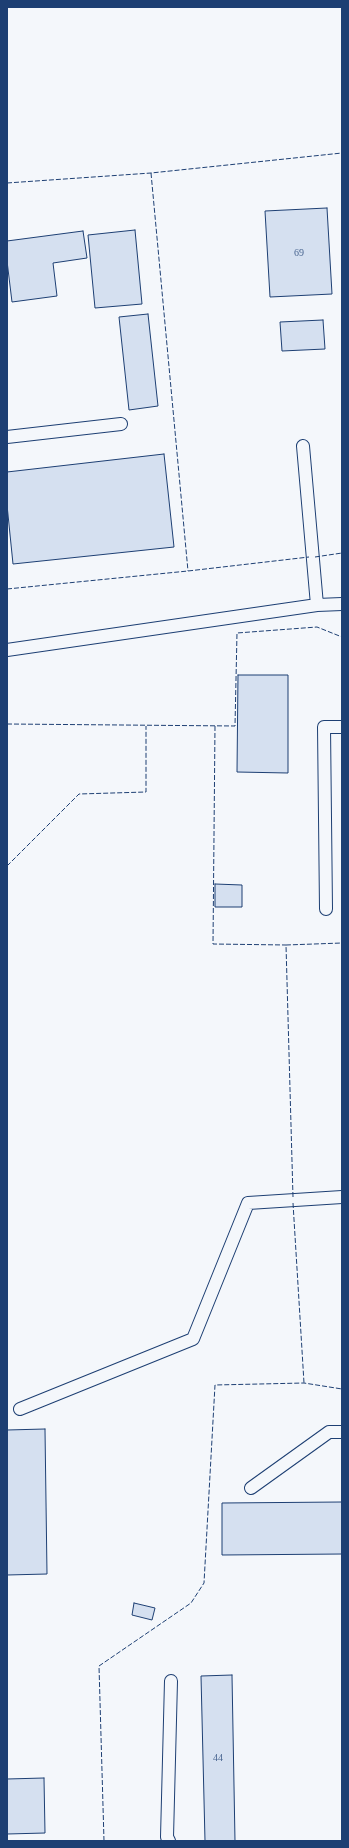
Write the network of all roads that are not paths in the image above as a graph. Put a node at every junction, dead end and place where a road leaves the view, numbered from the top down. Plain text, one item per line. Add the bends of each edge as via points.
1 (121, 424) dead end
2 (7, 437) edge
3 (303, 446) dead end
4 (342, 604) edge
5 (317, 605) junction
6 (7, 650) edge
7 (342, 727) edge
8 (326, 909) dead end
9 (342, 1197) edge
10 (20, 1409) dead end
11 (342, 1432) edge
12 (250, 1488) dead end
13 (171, 1681) dead end
14 (169, 1841) edge

1 - 2 lane
3 - 5 lane
4 - 5 lane
5 - 6 lane
7 - 8 lane via 324,727
9 - 10 lane via 248,1203 193,1339
11 - 12 lane via 329,1432
13 - 14 lane via 167,1837

